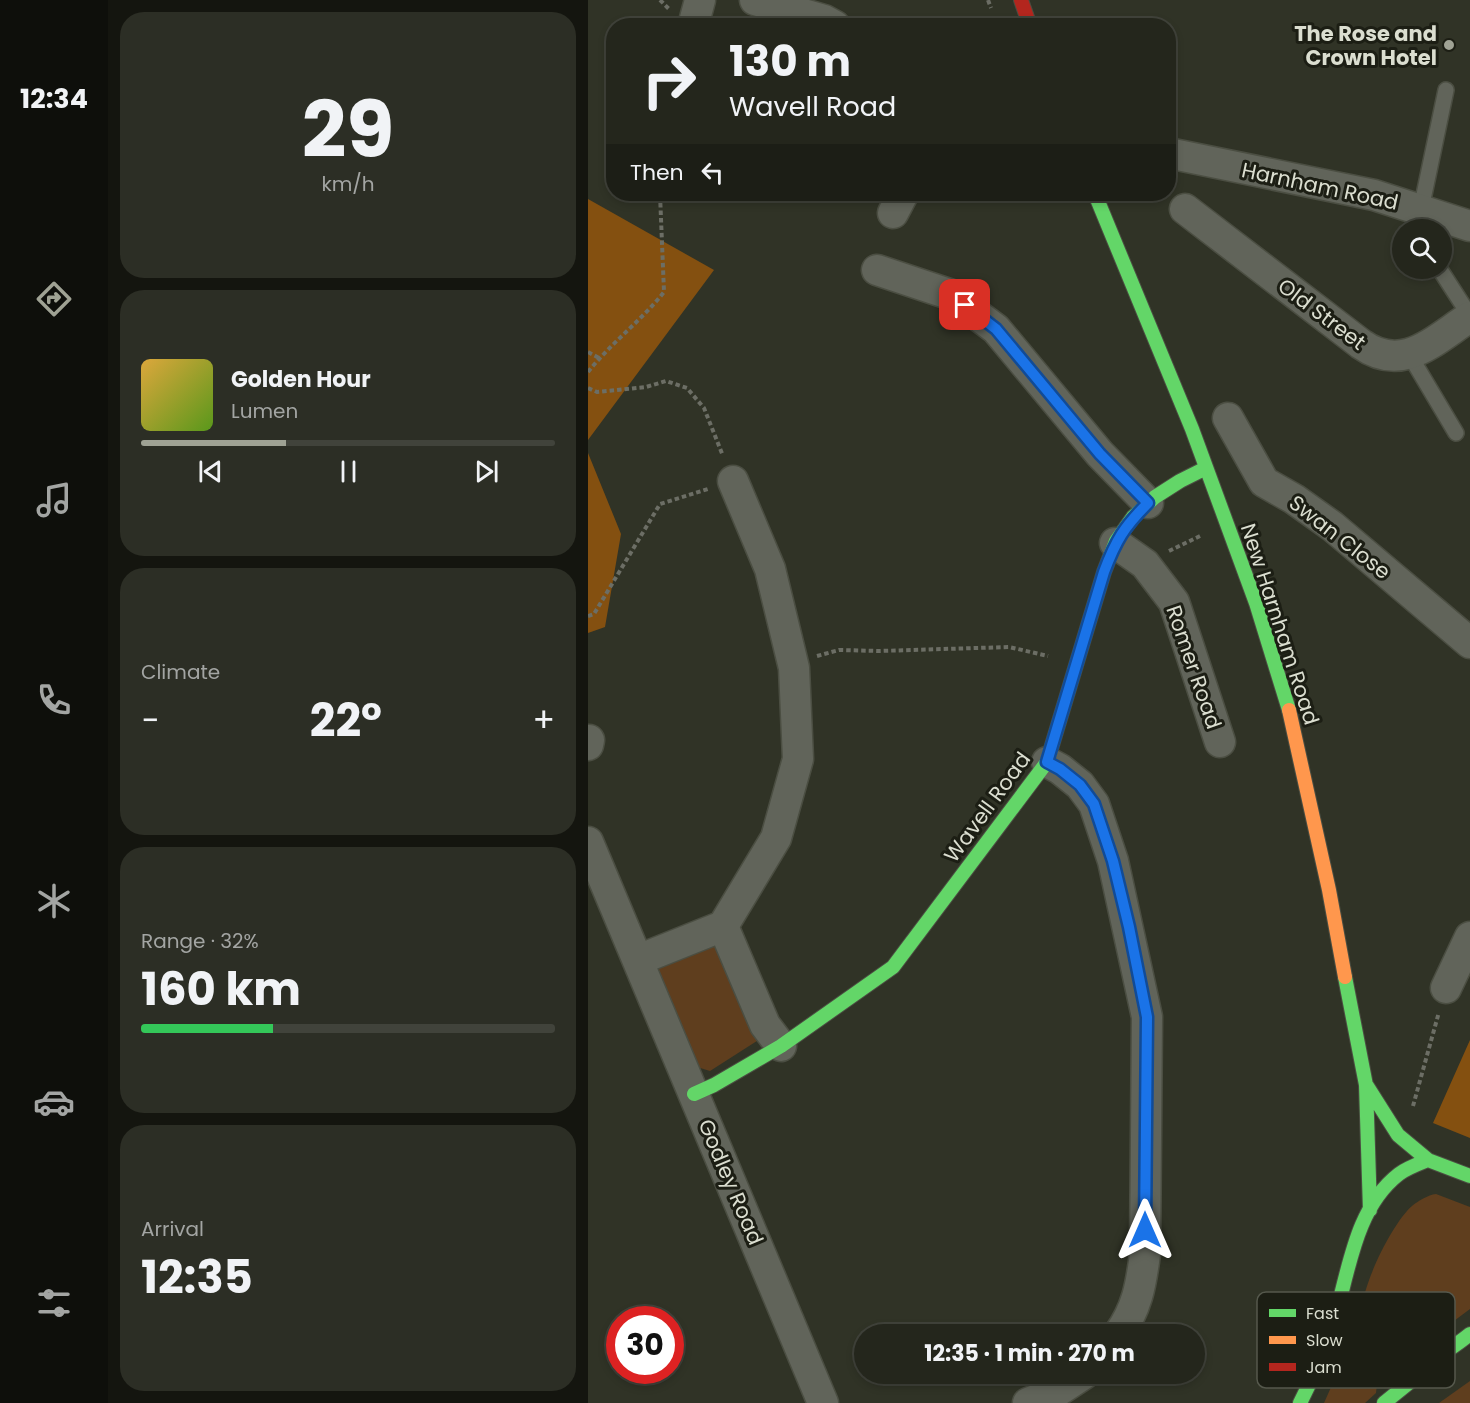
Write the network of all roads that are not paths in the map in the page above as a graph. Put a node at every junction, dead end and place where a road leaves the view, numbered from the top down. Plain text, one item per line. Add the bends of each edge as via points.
1 (700, 0) edge
2 (755, 0) edge
3 (1021, 0) edge
4 (695, 18) edge
5 (817, 18) edge
6 (1027, 18) edge
7 (1446, 90) dead end
8 (1176, 155) edge
9 (1098, 201) edge
10 (1185, 209) dead end
11 (1421, 209) junction
12 (1470, 226) edge
13 (877, 270) dead end
14 (1446, 279) edge
15 (1470, 316) edge
16 (1409, 354) junction
17 (1228, 418) dead end
18 (1456, 433) dead end
19 (1206, 468) junction
20 (733, 481) road end
21 (1148, 503) junction
22 (1115, 543) junction
23 (1470, 643) edge
24 (1220, 742) dead end
25 (1047, 762) junction
26 (588, 842) edge
27 (723, 926) junction
28 (1470, 937) edge
29 (638, 960) junction
30 (1446, 988) road end
31 (781, 1046) junction
32 (1366, 1085) junction
33 (694, 1094) junction
34 (1428, 1160) junction
35 (1470, 1176) edge
36 (1370, 1210) junction
37 (1342, 1292) edge
38 (1126, 1324) edge
39 (1470, 1334) edge
40 (1455, 1346) edge
41 (1069, 1384) edge
42 (1307, 1388) edge
43 (1403, 1388) edge
44 (823, 1403) edge
45 (1028, 1403) edge
46 (1300, 1403) edge
47 (1384, 1403) edge

1 - 4 street
2 - 5 street
3 - 6 main road
7 - 11 lane
8 - 11 street, Harnham Road via 1374,195
9 - 19 main road, New Harnham Road
10 - 16 street, Old Street via 1371,352 1394,358
11 - 12 street, Harnham Road
13 - 21 street via 949,294 996,329 1100,454
14 - 15 lane
15 - 16 street
16 - 18 lane
17 - 23 street, Swan Close via 1264,482 1332,526
19 - 21 main road, Wavell Road
19 - 32 main road, New Harnham Road via 1285,693 1329,890
20 - 27 street via 770,569 792,663 798,759 776,838
21 - 22 main road, Wavell Road
22 - 24 street, Romer Road via 1145,564 1174,602
22 - 25 main road, Wavell Road
25 - 31 main road, Wavell Road via 893,967
25 - 38 street via 1080,785 1094,804 1113,861 1147,1017 1145,1254 1141,1286
26 - 29 street, Godley Road
27 - 29 street
27 - 31 street via 765,1025
28 - 30 street
29 - 33 street, Godley Road
31 - 33 main road, Wavell Road
32 - 34 main road via 1398,1135
32 - 36 main road
33 - 44 street, Godley Road
34 - 35 main road
34 - 36 main road via 1393,1180
36 - 37 main road via 1354,1247
39 - 40 main road
41 - 45 street
42 - 46 main road
43 - 47 main road

